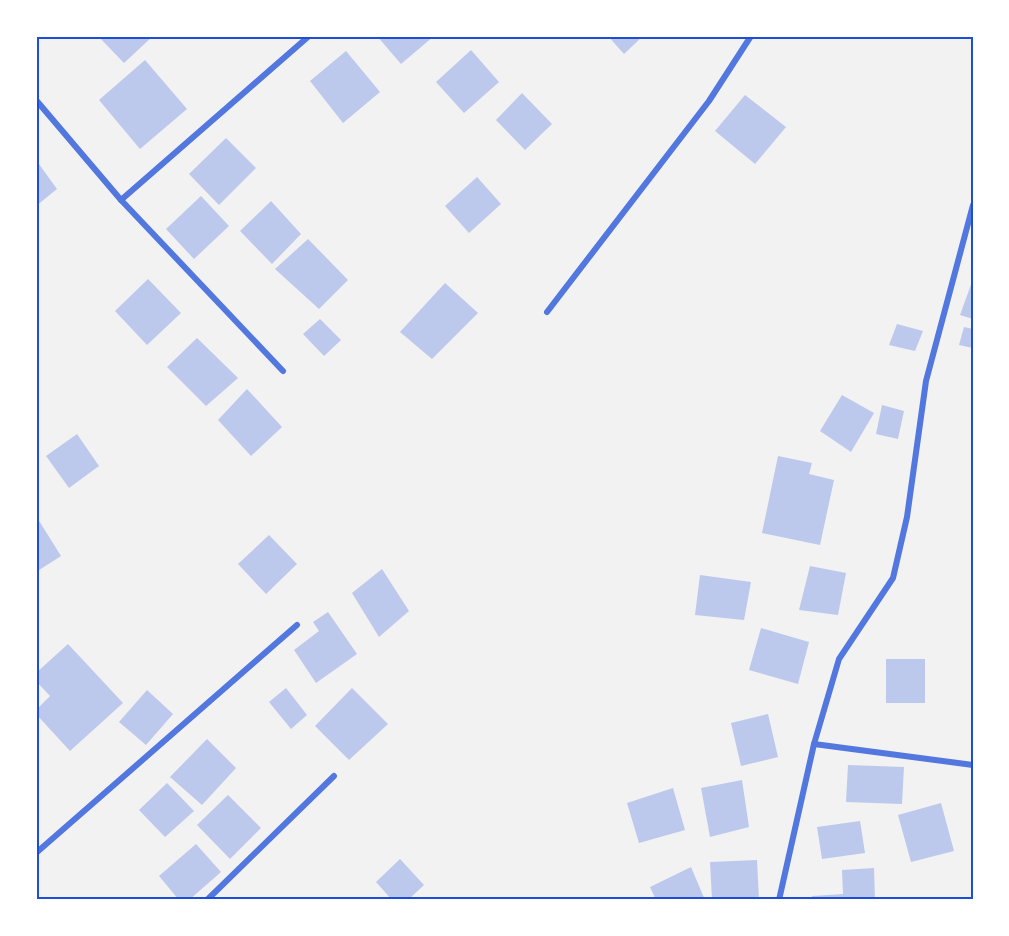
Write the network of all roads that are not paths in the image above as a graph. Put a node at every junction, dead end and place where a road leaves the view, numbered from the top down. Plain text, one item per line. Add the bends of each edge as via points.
1 (309, 36) edge
2 (751, 36) edge
3 (36, 100) edge
4 (121, 200) junction
5 (973, 205) edge
6 (546, 312) dead end
7 (283, 371) dead end
8 (297, 625) dead end
9 (814, 744) junction
10 (973, 765) edge
11 (334, 776) dead end
12 (36, 853) edge
13 (207, 900) edge
14 (779, 900) edge

1 - 4 street
2 - 6 street via 709,101
3 - 4 street
4 - 7 street
5 - 9 street via 926,381 907,517 893,578 839,659
8 - 12 street
9 - 10 street
9 - 14 street
11 - 13 street

